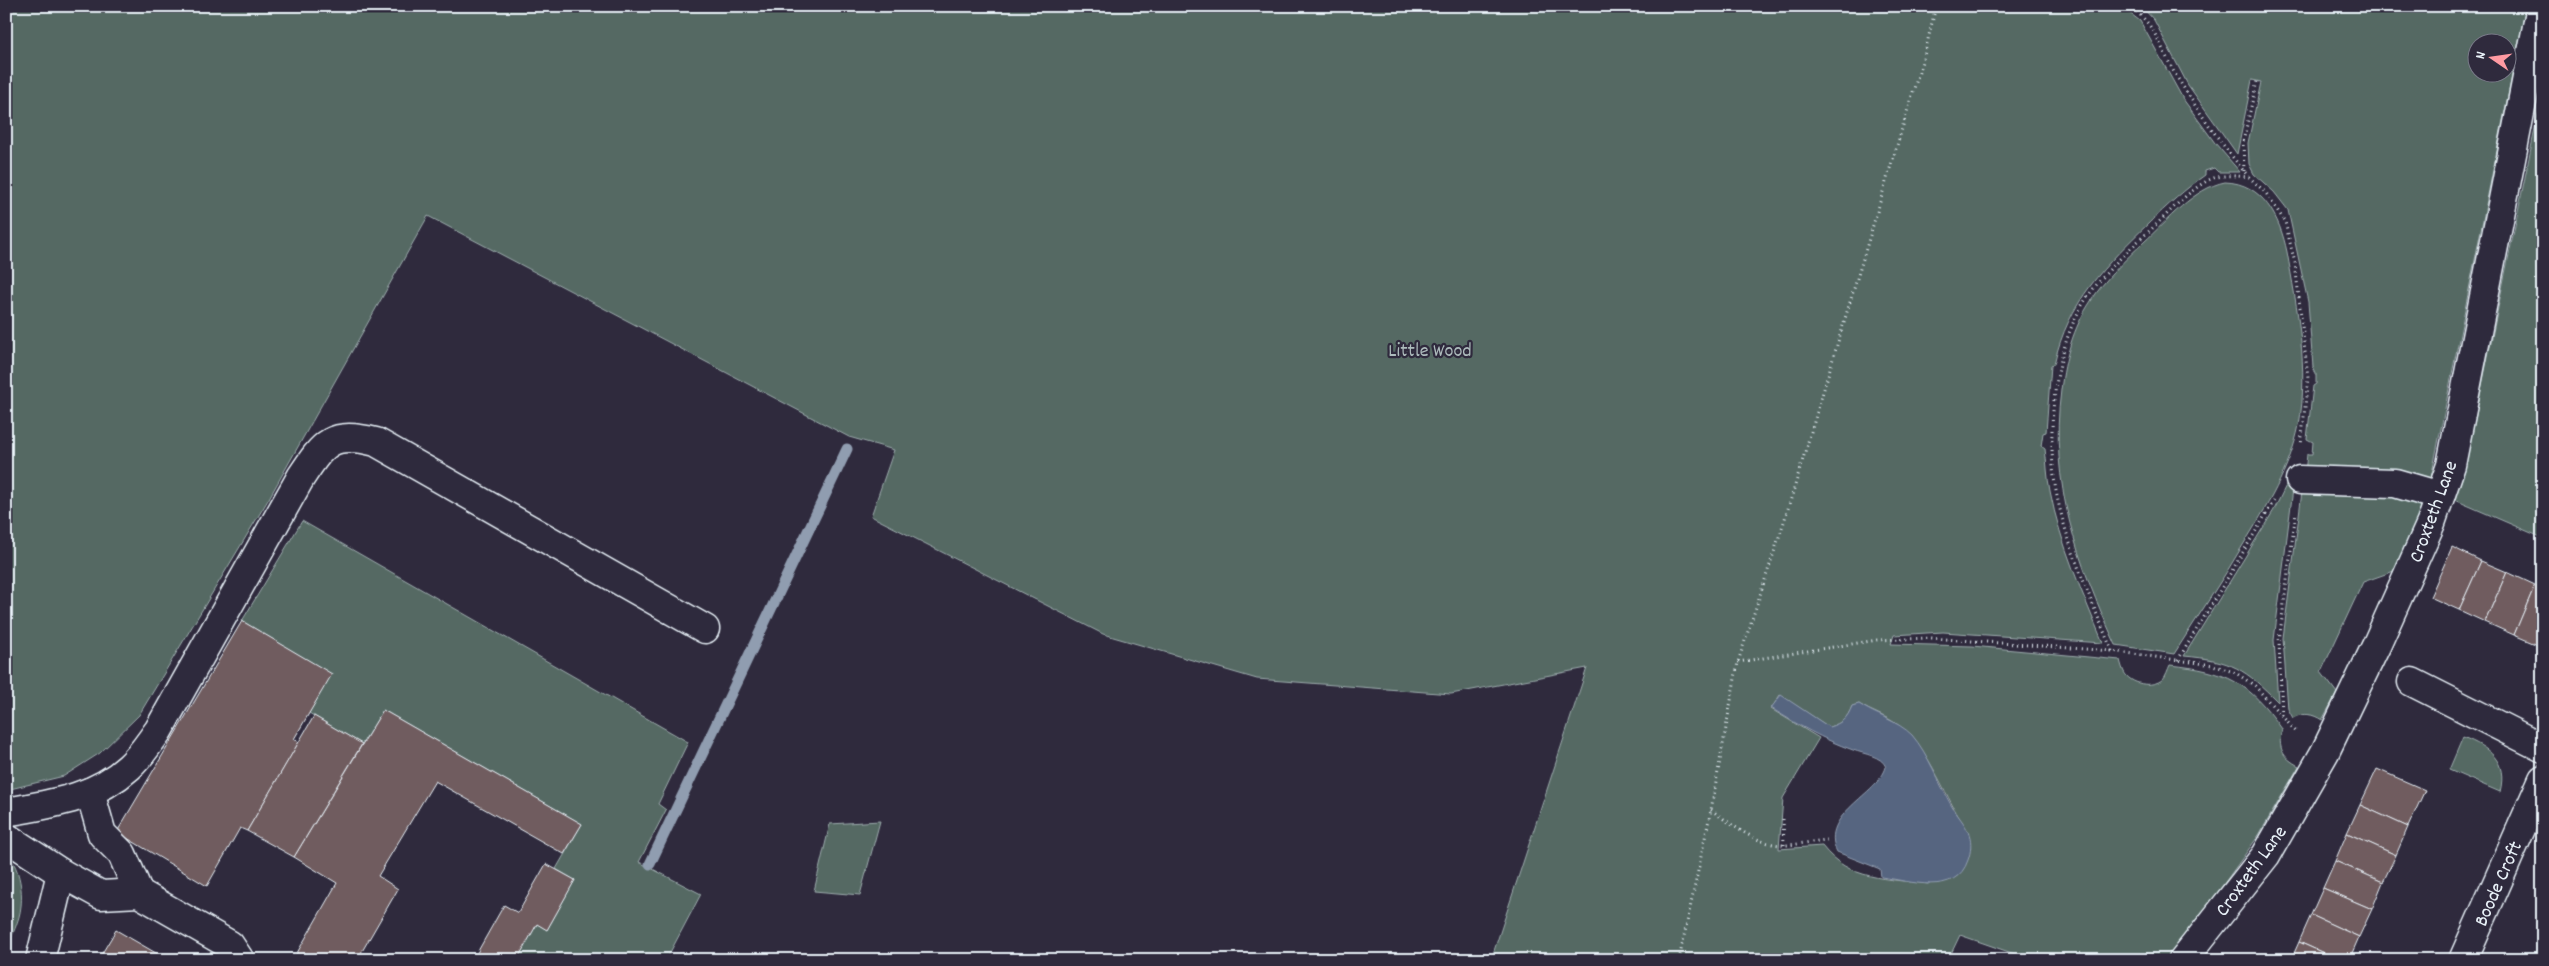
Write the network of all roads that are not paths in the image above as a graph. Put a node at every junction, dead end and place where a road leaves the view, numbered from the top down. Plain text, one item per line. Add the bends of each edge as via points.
1 (2541, 6) edge
2 (2289, 487) road end
3 (2440, 496) junction
4 (705, 629) dead end
5 (2412, 682) dead end
6 (2543, 748) edge
7 (2543, 778) edge
8 (90, 792) junction
9 (6, 812) edge
10 (6, 837) edge
11 (61, 873) junction
12 (139, 893) junction
13 (40, 960) edge
14 (240, 960) edge
15 (2183, 960) edge
16 (2463, 960) edge

1 - 3 street, Croxteth Lane via 2451,465
2 - 3 street via 2395,483
3 - 15 street, Croxteth Lane via 2376,646 2325,752 2266,855
4 - 8 street via 376,442 356,437 336,439 320,448 301,477 158,731 130,766 103,788
5 - 6 street
7 - 16 street, Boode Croft
8 - 9 street via 63,802
8 - 12 street via 102,834 122,854
10 - 11 street
11 - 12 street via 101,895
11 - 13 street
12 - 14 street via 230,945

